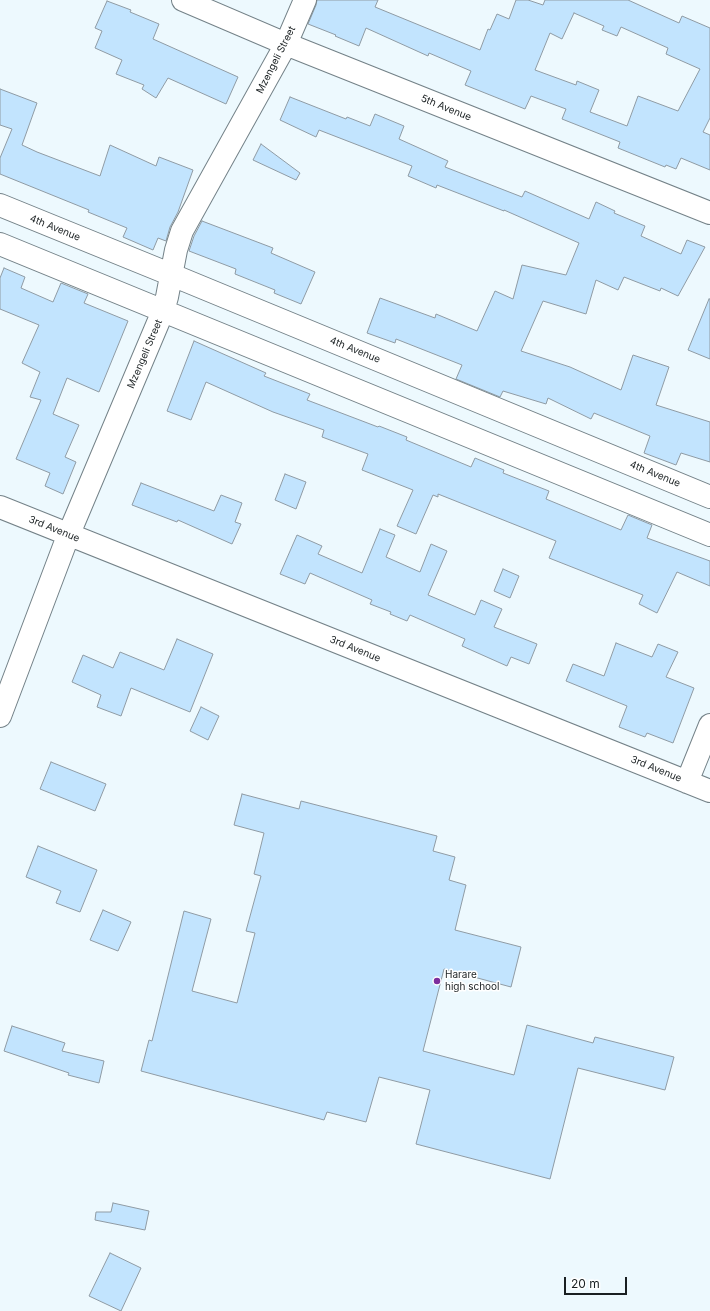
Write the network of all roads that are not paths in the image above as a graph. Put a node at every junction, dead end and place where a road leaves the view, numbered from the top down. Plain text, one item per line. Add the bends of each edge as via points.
1 (183, 0) edge
2 (305, 0) edge
3 (286, 44) junction
4 (0, 205) edge
5 (710, 214) edge
6 (0, 244) edge
7 (172, 275) junction
8 (163, 311) junction
9 (710, 497) edge
10 (0, 508) edge
11 (710, 535) edge
12 (68, 536) junction
13 (0, 716) edge
14 (710, 725) edge
15 (687, 782) junction
16 (710, 791) edge

1 - 3 street, 5th Avenue
2 - 3 street, Mzengeli Street
3 - 5 street, 5th Avenue
3 - 7 street, Mzengeli Street via 187,221 176,250
4 - 7 street, 4th Avenue
6 - 8 street
7 - 8 street, Mzengeli Street
7 - 9 street, 4th Avenue
8 - 11 street
8 - 12 street, Mzengeli Street
10 - 12 street, 3rd Avenue
12 - 13 street, Mzengeli Street
12 - 15 street, 3rd Avenue
14 - 15 street
15 - 16 street, 3rd Avenue

